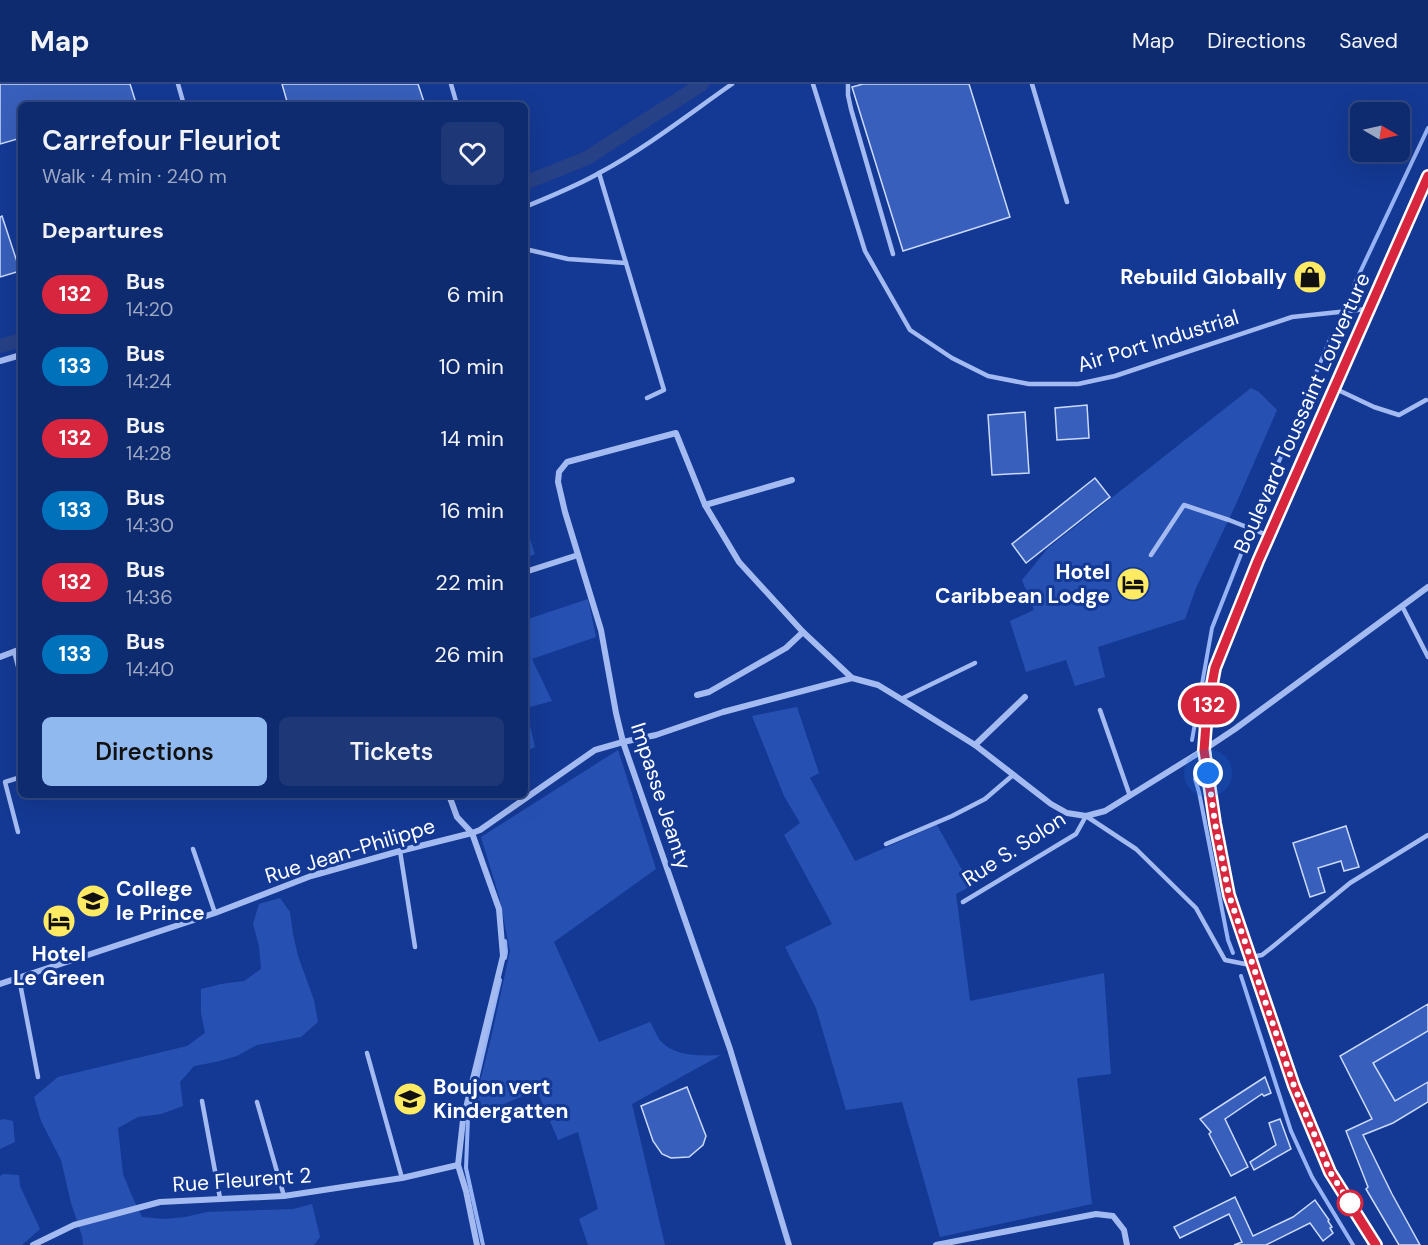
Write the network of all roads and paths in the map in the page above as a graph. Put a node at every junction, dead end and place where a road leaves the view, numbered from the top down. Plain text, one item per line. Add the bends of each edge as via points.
1 (178, 84) edge
2 (451, 84) edge
3 (732, 84) edge
4 (813, 84) edge
5 (848, 84) edge
6 (1032, 84) edge
7 (183, 102) edge
8 (456, 102) edge
9 (599, 173) junction
10 (1428, 176) edge
11 (1067, 202) dead end
12 (528, 206) edge
13 (528, 250) edge
14 (893, 254) dead end
15 (626, 263) junction
16 (1368, 309) junction
17 (18, 356) edge
18 (0, 361) edge
19 (1334, 388) junction
20 (647, 398) dead end
21 (1426, 400) dead end
22 (792, 480) dead end
23 (705, 505) junction
24 (1269, 537) junction
25 (578, 555) junction
26 (1150, 555) dead end
27 (528, 571) edge
28 (1428, 587) edge
29 (1402, 606) junction
30 (802, 632) junction
31 (18, 650) edge
32 (14, 651) junction
33 (0, 657) edge
34 (1428, 657) edge
35 (975, 663) dead end
36 (18, 666) edge
37 (852, 678) junction
38 (697, 695) dead end
39 (1025, 697) dead end
40 (901, 699) junction
41 (1100, 710) dead end
42 (623, 742) junction
43 (975, 745) junction
44 (1204, 750) junction
45 (1013, 775) junction
46 (18, 778) edge
47 (1130, 796) junction
48 (528, 797) edge
49 (450, 798) edge
50 (526, 798) edge
51 (1086, 816) junction
52 (18, 832) dead end
53 (472, 833) junction
54 (1428, 835) edge
55 (886, 844) dead end
56 (193, 849) dead end
57 (400, 851) junction
58 (963, 902) dead end
59 (215, 913) junction
60 (415, 947) dead end
61 (1252, 961) junction
62 (19, 978) junction
63 (0, 984) edge
64 (367, 1053) dead end
65 (38, 1077) dead end
66 (202, 1101) dead end
67 (257, 1102) dead end
68 (458, 1165) junction
69 (402, 1178) junction
70 (284, 1196) junction
71 (220, 1198) junction
72 (33, 1245) edge
73 (477, 1245) edge
74 (789, 1245) edge
75 (936, 1245) edge
76 (1127, 1245) edge
77 (1376, 1245) edge

1 - 7 lane
2 - 8 lane
3 - 9 lane
4 - 16 lane, Air Port Industrial via 865,251 910,330 988,376 1029,384 1078,384 1115,376 1292,317
5 - 14 lane via 851,109
6 - 11 lane
9 - 12 lane
9 - 15 lane
10 - 16 main road, Boulevard Toussaint Louverture
13 - 15 lane via 568,259
15 - 20 lane via 664,390
16 - 19 main road, Boulevard Toussaint Louverture
17 - 18 street
19 - 21 lane via 1399,415
19 - 24 main road, Boulevard Toussaint Louverture
22 - 23 street
23 - 25 street, Impasse Jeanty via 676,433 567,462 559,472 558,482
23 - 30 street via 739,562
24 - 26 lane via 1184,505
24 - 44 main road, Boulevard Toussaint Louverture via 1215,668
25 - 27 street
25 - 42 street, Impasse Jeanty via 601,630
28 - 29 street, Rue S. Solon
29 - 34 lane
29 - 44 street, Rue S. Solon
30 - 37 street
30 - 38 street via 786,648
31 - 32 street
32 - 33 street
32 - 36 lane
35 - 40 lane
37 - 40 street via 878,685
37 - 42 street, Rue Jean-Philippe
39 - 43 street
40 - 43 street
41 - 47 lane
42 - 48 street, Rue Jean-Philippe via 595,750
42 - 74 street, Impasse Jeanty via 730,1049
43 - 45 street
44 - 47 street, Rue S. Solon
44 - 61 main road, Boulevard Toussaint Louverture via 1229,895
45 - 51 street via 1067,813
45 - 55 lane via 985,800
46 - 52 lane via 5,782
47 - 51 street, Rue S. Solon via 1105,811
49 - 53 street via 457,818
50 - 53 street, Rue Jean-Philippe
51 - 58 lane, Rue S. Solon via 1076,834
51 - 61 lane via 1136,849 1196,908 1225,960
53 - 57 street, Rue Jean-Philippe
53 - 68 street via 499,909 503,956 463,1120
54 - 61 lane via 1350,883
56 - 59 lane
57 - 59 street, Rue Jean-Philippe via 311,876
57 - 60 lane
59 - 62 street, Rue Jean-Philippe
61 - 77 main road, Boulevard Toussaint Louverture via 1294,1086 1330,1172
62 - 63 street, Rue Jean-Philippe
62 - 65 lane
64 - 69 lane
66 - 71 lane
67 - 70 lane
68 - 69 street, Rue Fleurent 2
68 - 73 street
69 - 70 street, Rue Fleurent 2
70 - 71 street, Rue Fleurent 2
71 - 72 street, Rue Fleurent 2 via 160,1202 74,1225
75 - 76 street via 1096,1214 1113,1216 1124,1230

